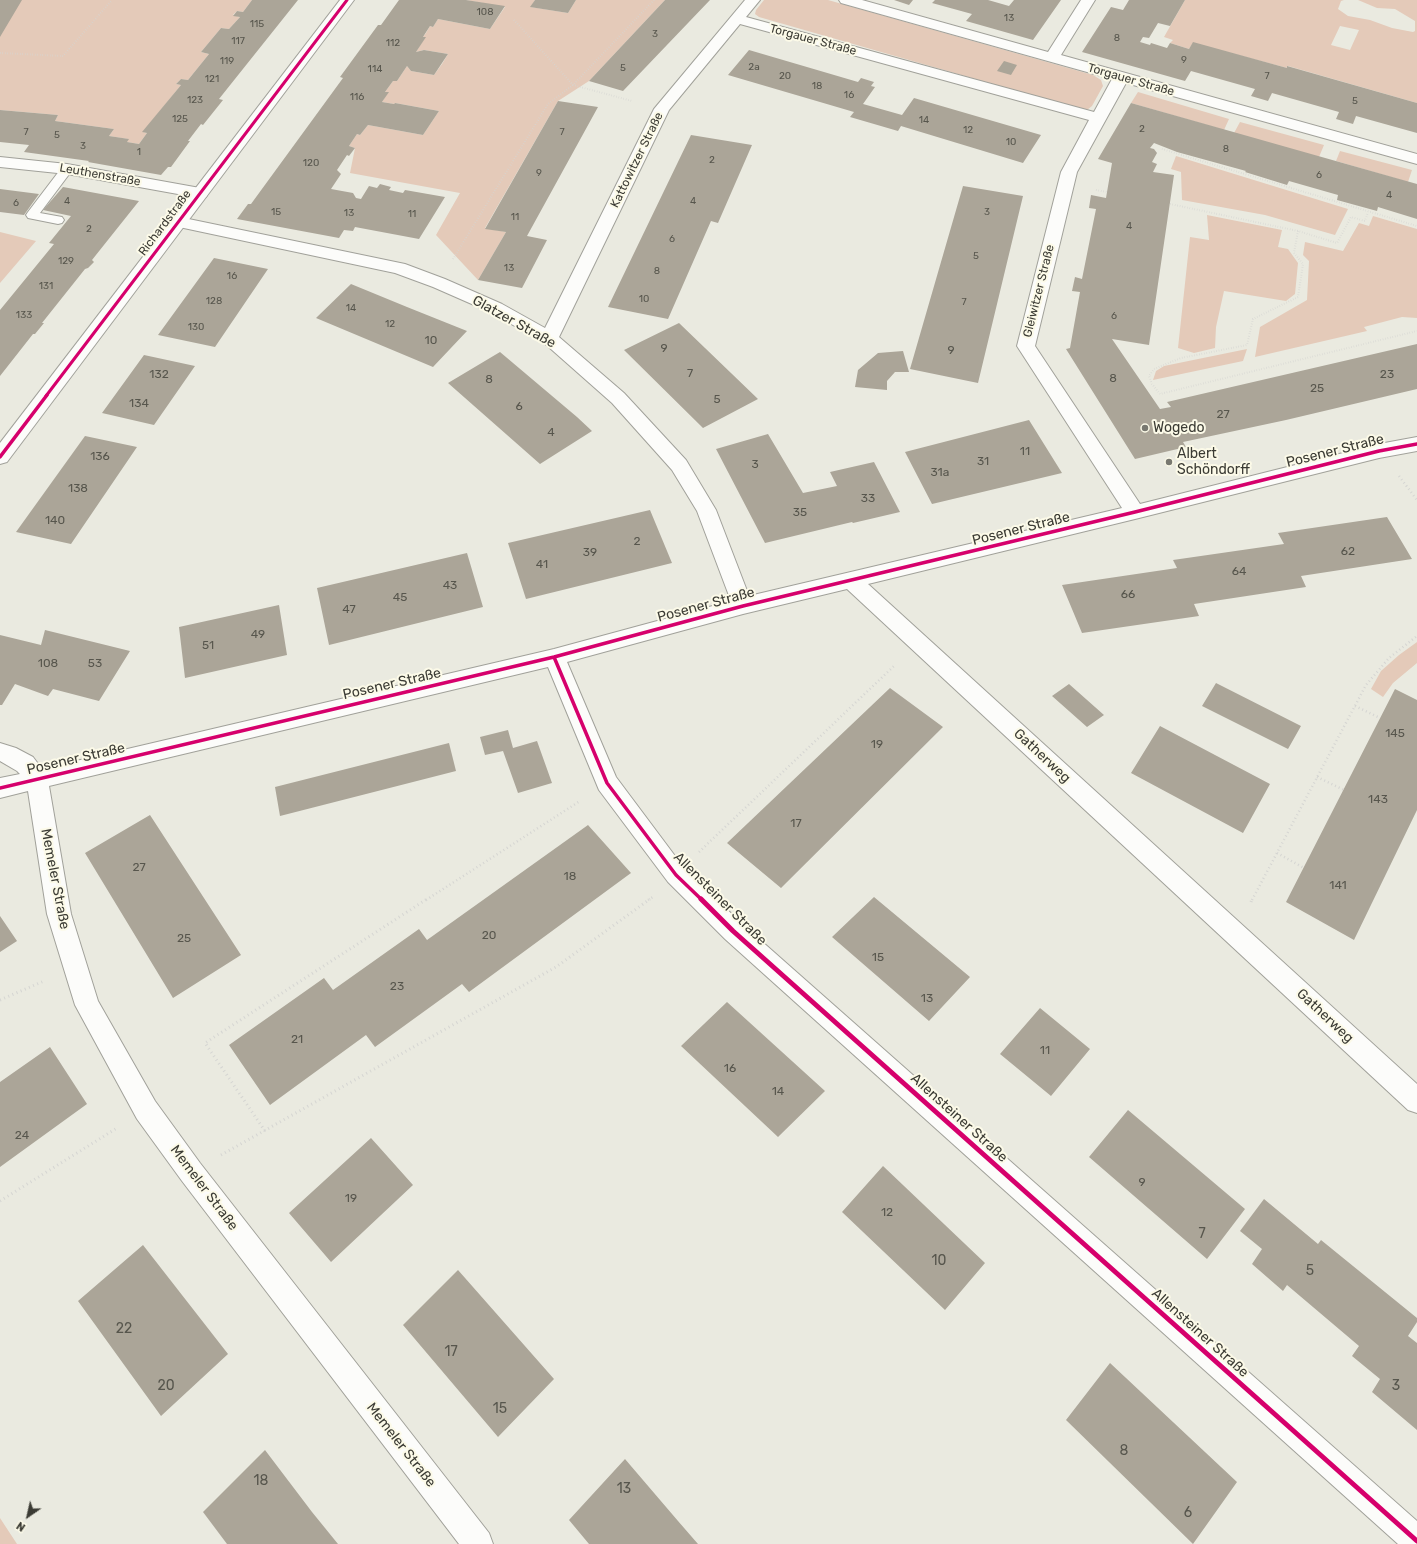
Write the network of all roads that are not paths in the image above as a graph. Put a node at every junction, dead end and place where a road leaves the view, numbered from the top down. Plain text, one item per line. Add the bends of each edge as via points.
1 (347, 0) edge
2 (753, 0) edge
3 (846, 0) edge
4 (1088, 0) edge
5 (737, 19) junction
6 (1052, 58) junction
7 (1121, 77) junction
8 (1098, 118) junction
9 (1417, 159) edge
10 (0, 162) edge
11 (67, 169) junction
12 (200, 193) junction
13 (58, 220) dead end
14 (179, 222) junction
15 (549, 338) junction
16 (1417, 444) edge
17 (0, 457) edge
18 (1135, 512) junction
19 (852, 581) junction
20 (743, 606) junction
21 (554, 657) junction
22 (0, 752) edge
23 (37, 779) junction
24 (0, 788) edge
25 (1417, 1101) edge
26 (1417, 1541) edge
27 (478, 1544) edge

1 - 12 street, Richardstraße
2 - 5 street, Kattowitzer Straße
3 - 6 street, Torgauer Straße
4 - 6 street
5 - 8 street, Torgauer Straße
5 - 15 street, Kattowitzer Straße via 662,109
6 - 7 street, Torgauer Straße
7 - 8 street, Gleiwitzer Straße
7 - 9 street, Torgauer Straße
8 - 18 street, Gleiwitzer Straße via 1069,172 1026,346
10 - 11 street, Leuthenstraße
11 - 12 street, Leuthenstraße
11 - 13 lane via 32,215
12 - 14 street, Richardstraße
14 - 15 street, Glatzer Straße via 399,268 496,308
14 - 17 street, Richardstraße
15 - 20 street, Glatzer Straße via 618,398 678,465 706,510
16 - 18 street, Posener Straße via 1379,451
18 - 19 street, Posener Straße
19 - 20 street, Posener Straße
19 - 25 street, Gatherweg
20 - 21 street, Posener Straße
21 - 23 street, Posener Straße
21 - 26 street, Allensteiner Straße via 607,783 676,875 733,931
22 - 23 street via 24,764
23 - 24 street, Posener Straße
23 - 27 street, Memeler Straße via 59,914 87,1005 146,1110

